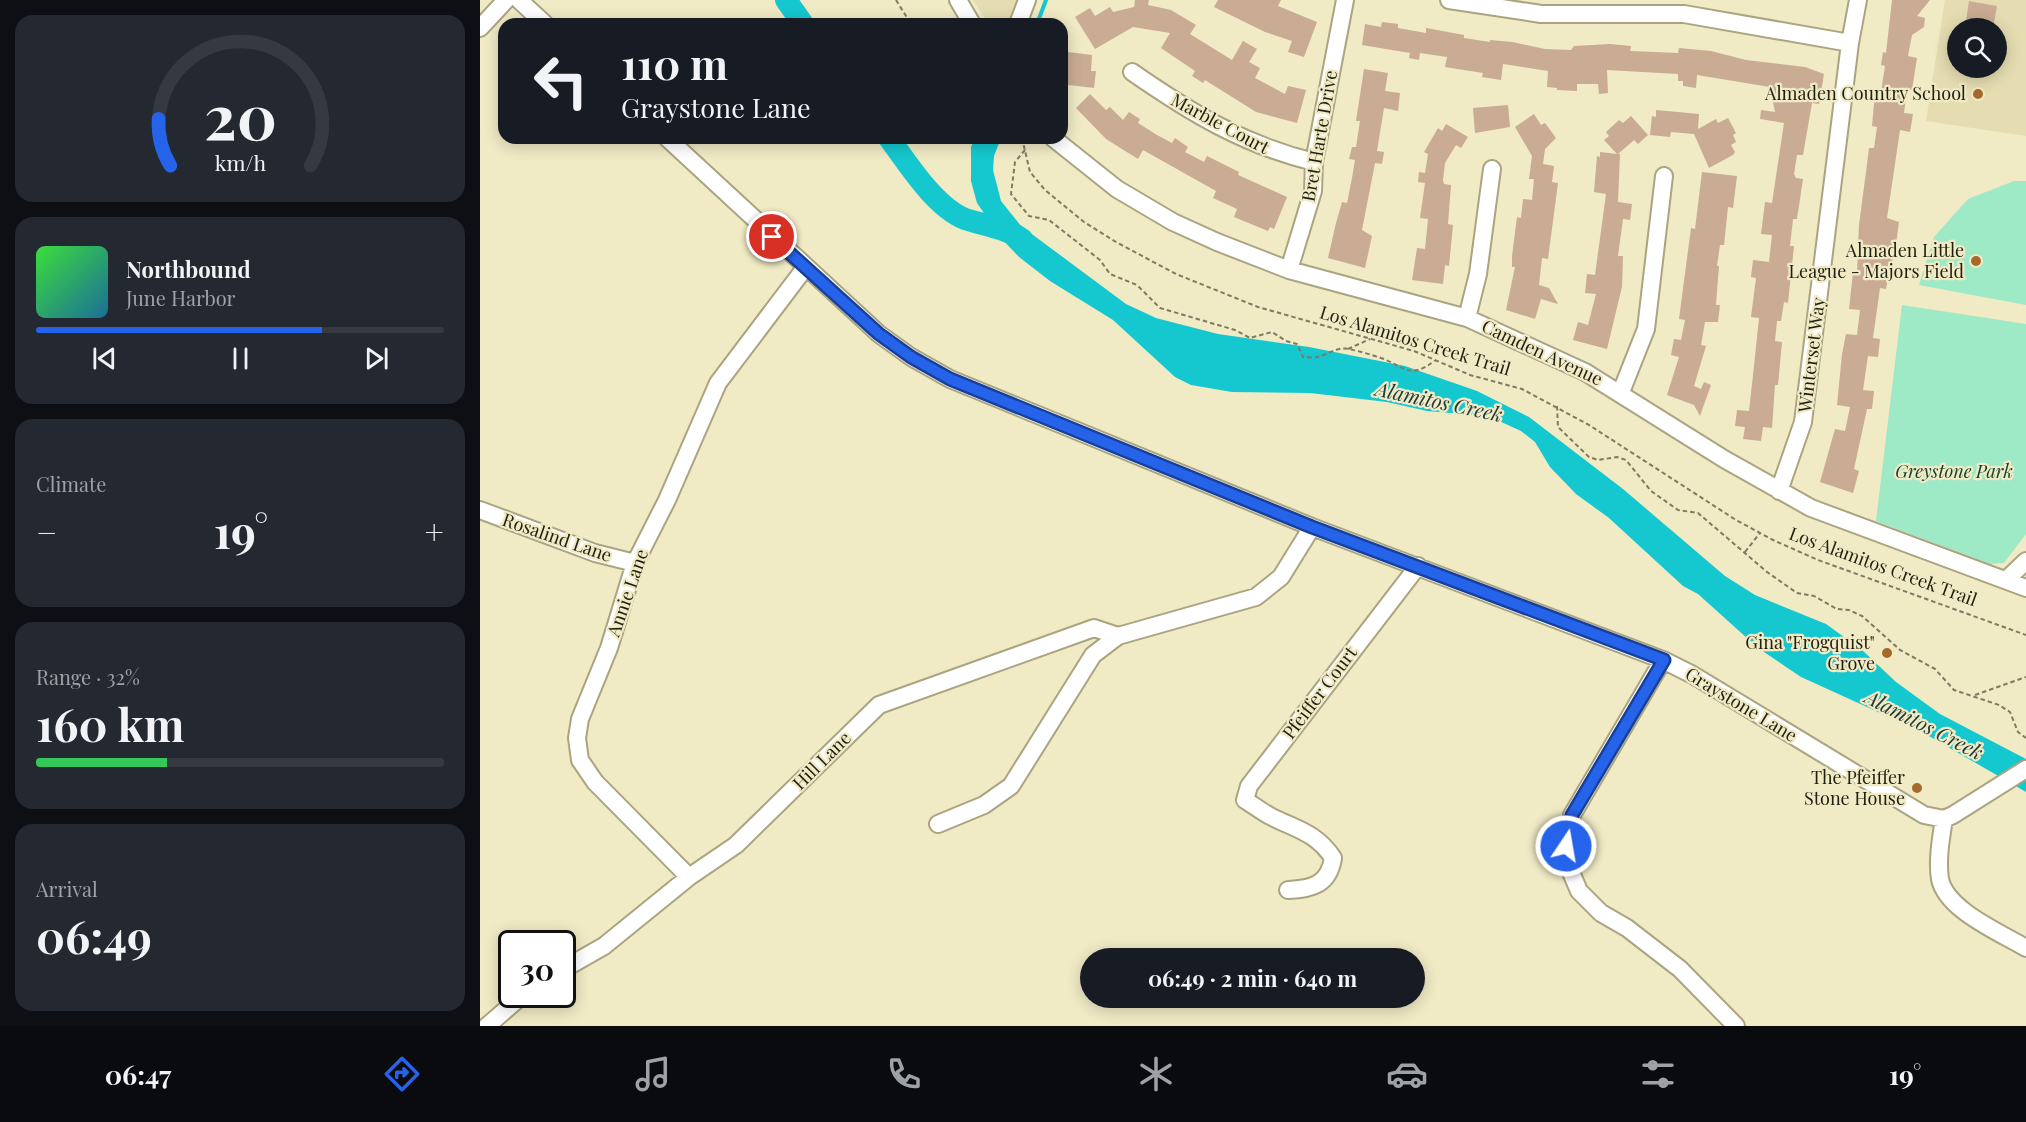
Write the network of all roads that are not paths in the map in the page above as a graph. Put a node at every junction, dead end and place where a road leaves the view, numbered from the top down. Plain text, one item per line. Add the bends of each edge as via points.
1 (506, 0) edge
2 (519, 0) edge
3 (958, 0) edge
4 (1027, 0) edge
5 (1345, 0) edge
6 (1449, 0) edge
7 (1858, 0) edge
8 (1520, 5) edge
9 (1685, 7) edge
10 (538, 18) edge
11 (968, 18) edge
12 (1020, 18) edge
13 (480, 28) edge
14 (1850, 43) junction
15 (1132, 72) dead end
16 (672, 144) edge
17 (1061, 144) edge
18 (1314, 162) junction
19 (1492, 170) dead end
20 (1664, 176) dead end
21 (806, 268) junction
22 (1289, 270) junction
23 (1467, 318) junction
24 (1621, 392) junction
25 (1779, 491) junction
26 (480, 510) edge
27 (1312, 527) junction
28 (2026, 561) edge
29 (635, 563) junction
30 (1418, 566) junction
31 (2006, 580) junction
32 (2026, 588) edge
33 (1118, 636) junction
34 (1664, 660) junction
35 (2026, 769) edge
36 (1944, 819) junction
37 (938, 824) dead end
38 (689, 877) junction
39 (1288, 890) dead end
40 (2026, 948) edge
41 (576, 962) edge
42 (508, 1008) edge
43 (487, 1026) edge
44 (1736, 1026) edge

1 - 13 street
2 - 10 street
3 - 11 street
4 - 12 street
5 - 18 street, Bret Harte Drive
6 - 8 street
7 - 14 street, Winterset Way
8 - 9 street via 1541,14
9 - 14 street
14 - 25 street, Winterset Way via 1803,422
15 - 18 street, Marble Court via 1189,112 1272,152
16 - 21 street, Graystone Lane
17 - 22 street, Camden Avenue via 1140,203 1217,242
18 - 22 street, Bret Harte Drive via 1313,191
19 - 23 street via 1478,274
20 - 24 street via 1646,329
21 - 27 street, Graystone Lane via 879,334 950,379
21 - 29 street, Annie Lane via 718,383
22 - 23 street, Camden Avenue
23 - 24 street, Camden Avenue
24 - 25 street, Camden Avenue
25 - 31 street, Camden Avenue via 1811,508
26 - 29 street, Rosalind Lane via 595,553
27 - 30 street, Graystone Lane
27 - 33 street via 1281,577 1256,597
28 - 31 street
29 - 38 street, Annie Lane via 609,648 580,719 580,760 595,782
30 - 34 street, Graystone Lane
30 - 39 street, Pfeiffer Court via 1249,786 1245,800 1324,843 1333,858 1324,881 1306,890
31 - 32 street, Camden Avenue
33 - 37 street via 1093,656 1011,786 984,805
33 - 38 street, Hill Lane via 1094,628 879,705 736,845
34 - 36 street, Graystone Lane via 1924,815
34 - 44 street via 1572,815 1567,863 1589,903 1653,946
35 - 36 street
36 - 40 street via 1939,867 1950,899
38 - 41 street, Hill Lane via 604,946
42 - 43 street

